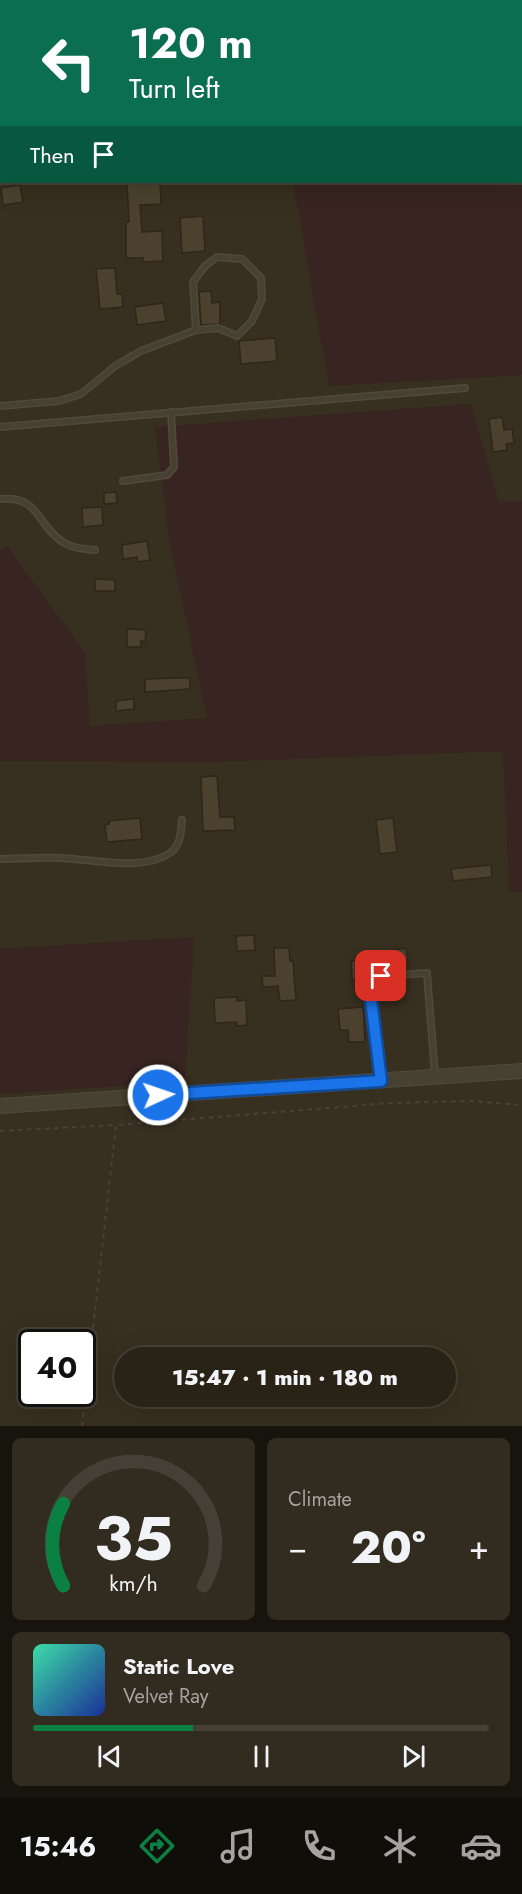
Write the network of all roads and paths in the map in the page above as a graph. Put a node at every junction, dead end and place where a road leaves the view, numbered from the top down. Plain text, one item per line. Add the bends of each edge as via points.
1 (196, 330) junction
2 (465, 388) dead end
3 (0, 406) edge
4 (171, 412) junction
5 (0, 427) edge
6 (123, 482) dead end
7 (0, 499) edge
8 (95, 550) dead end
9 (182, 820) dead end
10 (0, 859) edge
11 (522, 1071) edge
12 (435, 1077) junction
13 (381, 1081) junction
14 (522, 1105) edge
15 (0, 1106) edge
16 (116, 1125) junction
17 (0, 1131) edge
18 (82, 1426) edge

1 - 1 lane via 218,328 237,336 252,321 262,299 261,278 242,259 217,257 193,282
1 - 3 lane via 141,351 81,394 59,401
2 - 4 lane
4 - 5 lane
4 - 6 lane via 174,467 167,475
7 - 8 lane via 23,500 64,543
9 - 10 lane via 180,840 170,852 152,860 132,863
11 - 12 street
12 - 13 street
12 - 13 lane via 427,973 381,976 370,991
13 - 15 street
14 - 16 path via 471,1101 390,1103
16 - 17 path
16 - 18 path

